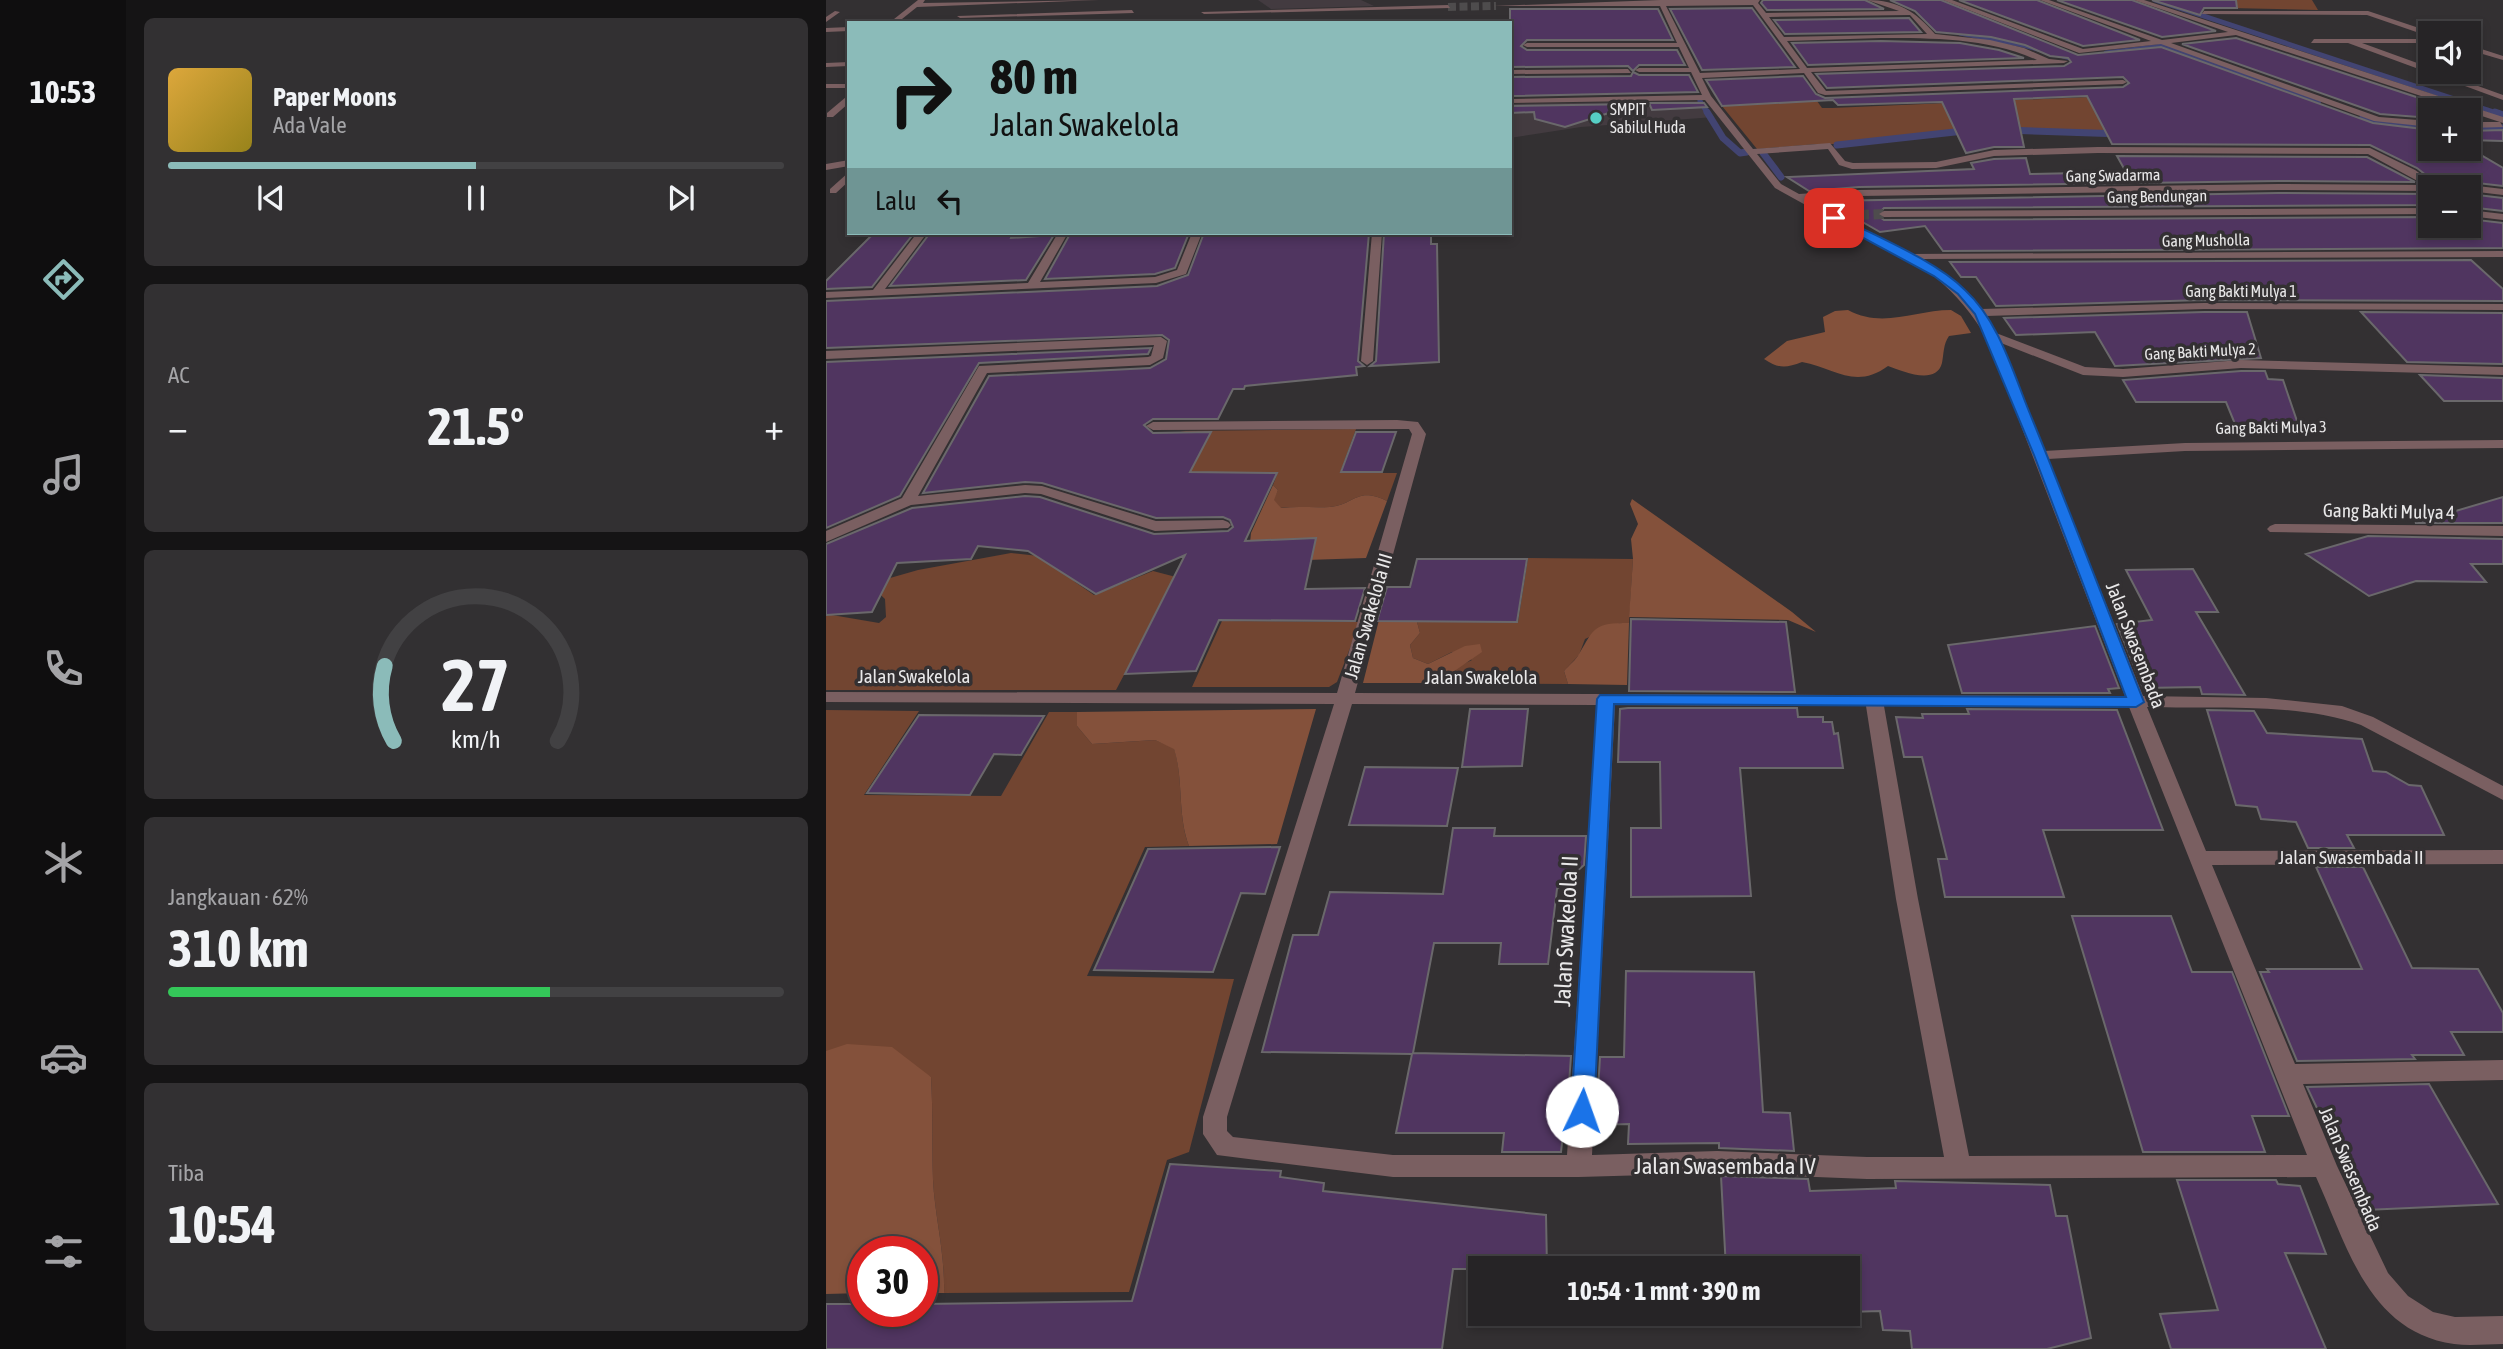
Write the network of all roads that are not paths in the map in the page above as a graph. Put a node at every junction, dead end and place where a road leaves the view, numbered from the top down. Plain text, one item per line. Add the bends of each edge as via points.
1 (1096, 0) edge
2 (1211, 0) edge
3 (1515, 0) edge
4 (1870, 0) edge
5 (1967, 0) edge
6 (2043, 0) edge
7 (2137, 0) edge
8 (1756, 1) edge
9 (1948, 1) edge
10 (919, 2) edge
11 (977, 2) edge
12 (1653, 2) edge
13 (1547, 3) edge
14 (1496, 6) dead end
15 (1528, 6) junction
16 (1448, 7) dead end
17 (1338, 9) junction
18 (1281, 11) junction
19 (826, 12) edge
20 (1204, 12) junction
21 (1912, 13) junction
22 (2204, 13) dead end
23 (1764, 15) junction
24 (960, 16) junction
25 (826, 20) edge
26 (895, 21) edge
27 (955, 21) edge
28 (1125, 21) edge
29 (1199, 21) edge
30 (1276, 21) edge
31 (1335, 21) edge
32 (847, 29) edge
33 (826, 30) edge
34 (2418, 30) edge
35 (2239, 33) junction
36 (1932, 35) junction
37 (1782, 39) junction
38 (2315, 41) dead end
39 (2349, 41) junction
40 (2418, 41) edge
41 (2163, 43) junction
42 (1527, 45) dead end
43 (1681, 45) junction
44 (2481, 51) edge
45 (847, 55) edge
46 (2503, 58) edge
47 (2047, 61) junction
48 (2064, 61) dead end
49 (831, 65) edge
50 (2418, 67) edge
51 (1639, 70) dead end
52 (1806, 70) junction
53 (1628, 71) dead end
54 (1512, 72) edge
55 (1694, 73) junction
56 (2123, 82) dead end
57 (2464, 84) edge
58 (1568, 86) junction
59 (847, 88) edge
60 (826, 89) edge
61 (1707, 97) junction
62 (2430, 98) edge
63 (2503, 98) edge
64 (1512, 100) edge
65 (847, 101) edge
66 (828, 115) edge
67 (847, 115) edge
68 (2481, 115) edge
69 (2418, 123) edge
70 (2503, 123) edge
71 (2481, 124) edge
72 (1750, 152) junction
73 (847, 163) edge
74 (826, 167) edge
75 (847, 177) edge
76 (2418, 177) edge
77 (2418, 189) edge
78 (2481, 189) edge
79 (2503, 192) edge
80 (828, 194) edge
81 (1796, 197) junction
82 (2286, 199) junction
83 (2418, 210) edge
84 (1884, 214) tunnel mouth
85 (1859, 215) tunnel mouth
86 (2481, 215) edge
87 (1834, 218) junction
88 (2503, 218) edge
89 (920, 235) edge
90 (1062, 235) edge
91 (1196, 235) edge
92 (1377, 235) edge
93 (2503, 254) edge
94 (1910, 256) junction
95 (1032, 286) junction
96 (876, 293) junction
97 (826, 295) edge
98 (2503, 307) edge
99 (1980, 313) junction
100 (1991, 335) junction
101 (995, 347) junction
102 (827, 356) edge
103 (1367, 361) dead end
104 (983, 369) junction
105 (2503, 371) edge
106 (1153, 426) dead end
107 (2503, 444) edge
108 (2040, 455) junction
109 (908, 501) junction
110 (850, 526) junction
111 (1223, 526) dead end
112 (826, 527) edge
113 (2275, 529) dead end
114 (2503, 531) edge
115 (826, 537) edge
116 (826, 697) edge
117 (1345, 698) junction
118 (1606, 699) junction
119 (1874, 700) junction
120 (2136, 702) junction
121 (2503, 794) edge
122 (2503, 857) edge
123 (2200, 858) junction
124 (1235, 1056) joint
125 (2503, 1070) edge
126 (2288, 1074) junction
127 (1579, 1166) junction
128 (2324, 1166) junction
129 (1959, 1168) junction
130 (2503, 1330) edge

1 - 11 street
2 - 20 street
3 - 15 street
4 - 21 street
5 - 9 street
6 - 41 street
7 - 35 street
8 - 12 street
8 - 23 street
9 - 41 street via 2082,51
10 - 11 street
10 - 26 street
11 - 24 street
12 - 13 street
12 - 43 street, Jalan Swasembada
13 - 15 street
14 - 15 street
16 - 17 street via 1394,12
17 - 18 street
17 - 31 street
18 - 20 street
18 - 30 street
19 - 25 street via 837,12
20 - 29 street
21 - 23 street
21 - 36 street
22 - 34 street via 2368,13
23 - 37 street
24 - 27 street
24 - 28 street via 1134,9
32 - 33 street
35 - 41 street
35 - 62 street
36 - 37 street
36 - 47 street via 1995,45
37 - 52 street
38 - 39 street
39 - 40 street
39 - 50 street
41 - 69 street via 2377,119
42 - 43 street
43 - 55 street, Jalan Swasembada
44 - 46 street
45 - 49 street
47 - 48 street
47 - 52 street
51 - 55 street
52 - 55 street
52 - 56 street via 1821,91 1834,93
53 - 58 street
54 - 58 street
55 - 61 street, Jalan Swasembada
57 - 63 street
58 - 61 street
58 - 64 street
59 - 60 street
61 - 72 street, Jalan Swasembada
65 - 66 street
66 - 67 street
68 - 70 street
70 - 71 street
72 - 76 street via 1830,146 1842,163 1852,166 1931,165 1990,153 2370,151
72 - 81 street, Jalan Swasembada via 1778,186
73 - 74 street
75 - 80 street
77 - 82 street, Gang Swadarma
78 - 79 street
81 - 82 street, Gang Swadarma via 1859,193
81 - 87 street, Jalan Swasembada
82 - 83 street, Gang Bendungan
82 - 84 street, Gang Bendungan
85 - 87 street
86 - 88 street
87 - 94 street, Jalan Swasembada
89 - 96 street
90 - 95 street
91 - 95 street via 1182,272 1172,277
92 - 103 street
93 - 94 street, Gang Musholla
94 - 99 street, Jalan Swasembada via 1961,291
95 - 96 street
96 - 97 street
98 - 99 street, Gang Bakti Mulya 1 via 2204,306
99 - 100 street, Jalan Swasembada
100 - 105 street, Gang Bakti Mulya 2 via 2083,370 2123,373 2241,364
100 - 108 street, Jalan Swasembada
101 - 102 street
101 - 104 street
101 - 104 street via 1161,341 1157,358 1150,361
104 - 109 street
106 - 117 street, Jalan Swakelola III via 1397,424 1417,428
107 - 108 street, Gang Bakti Mulya 3 via 2213,446
108 - 120 street, Jalan Swasembada
109 - 110 street
109 - 111 street via 1042,490 1155,526
110 - 112 street
110 - 115 street
113 - 114 street, Gang Bakti Mulya 4
116 - 117 street, Jalan Swakelola
117 - 118 street, Jalan Swakelola
117 - 124 street, Jalan Swakelola III
118 - 119 street, Jalan Swakelola
118 - 127 street, Jalan Swakelola II
119 - 120 street, Jalan Swakelola
119 - 129 street
120 - 121 street, Jalan Swakelola via 2266,704 2342,712
120 - 123 street, Jalan Swasembada
122 - 123 street, Jalan Swasembada II
123 - 126 street, Jalan Swasembada
124 - 127 street, Jalan Swasembada IV via 1215,1117 1215,1134 1226,1147 1393,1166
125 - 126 street
126 - 128 street, Jalan Swasembada
127 - 129 street, Jalan Swasembada IV via 1717,1162
128 - 129 street, Jalan Swasembada IV
128 - 130 street, Jalan Swasembada via 2378,1282 2398,1305 2427,1324 2455,1331

